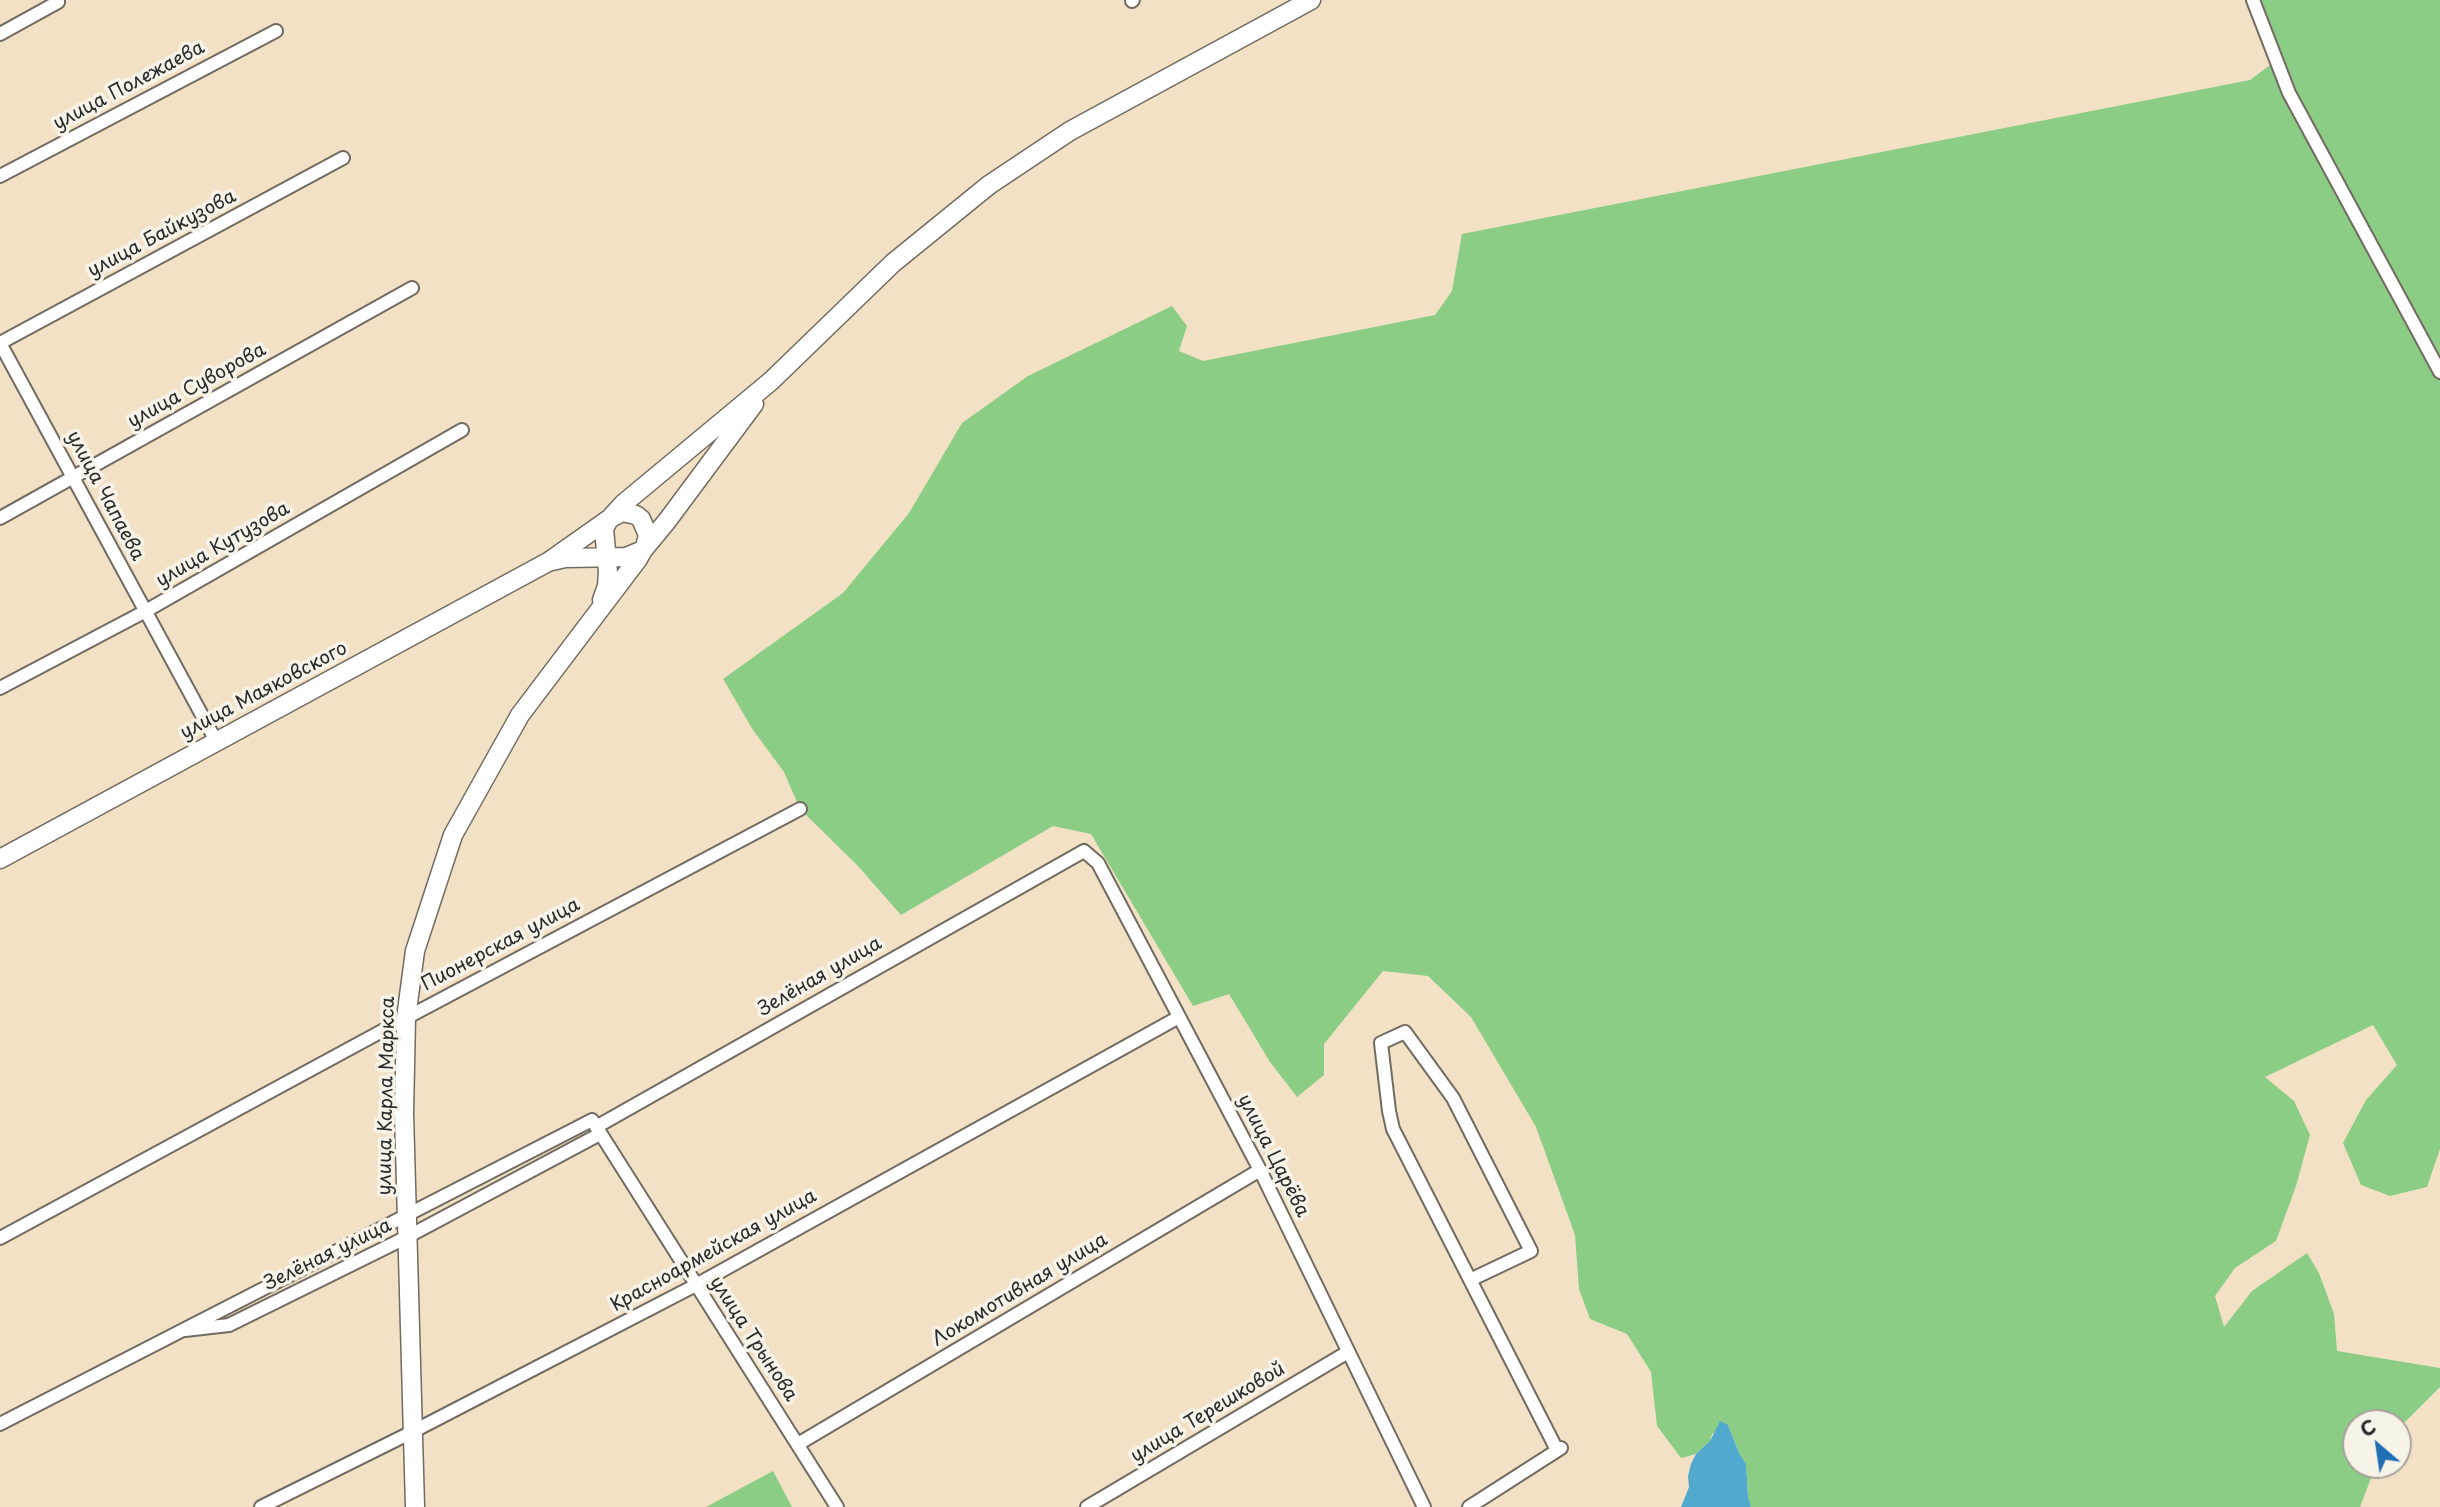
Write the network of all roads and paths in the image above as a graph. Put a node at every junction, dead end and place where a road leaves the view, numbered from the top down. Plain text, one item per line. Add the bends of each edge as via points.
1 (1311, 0) edge
2 (2253, 0) edge
3 (58, 2) dead end
4 (276, 31) dead end
5 (0, 34) edge
6 (343, 158) dead end
7 (0, 176) edge
8 (412, 288) dead end
9 (0, 343) edge
10 (2440, 372) edge
11 (771, 381) junction
12 (462, 430) dead end
13 (73, 477) junction
14 (611, 517) junction
15 (0, 518) edge
16 (644, 548) junction
17 (610, 551) junction
18 (548, 562) junction
19 (598, 610) junction
20 (144, 612) junction
21 (0, 688) edge
22 (216, 741) junction
23 (800, 809) dead end
24 (0, 859) edge
25 (1064, 861) joint
26 (1179, 1017) junction
27 (406, 1018) junction
28 (596, 1127) junction
29 (1261, 1170) junction
30 (405, 1216) junction
31 (407, 1237) junction
32 (0, 1238) edge
33 (1470, 1280) junction
34 (696, 1285) junction
35 (178, 1331) junction
36 (1348, 1352) junction
37 (0, 1424) edge
38 (412, 1433) junction
39 (798, 1444) junction
40 (261, 1507) edge
41 (415, 1507) edge
42 (837, 1507) edge
43 (1087, 1507) edge
44 (1424, 1507) edge
45 (1469, 1507) edge

1 - 11 main road via 1070,131 989,185 871,283
2 - 10 street via 2290,93
3 - 5 street
4 - 7 street, улица Полежаева
6 - 9 street, улица Байкузова
8 - 13 street, улица Суворова
9 - 13 street, улица Чапаева
11 - 14 main road, улица Маяковского
11 - 16 main road, улица Карла Маркса
12 - 20 street, улица Кутузова
13 - 15 street, улица Суворова
13 - 20 street, улица Чапаева
14 - 16 main road via 629,512 641,519 648,535
14 - 17 main road via 604,529
14 - 18 main road, улица Маяковского
16 - 17 main road via 626,557
16 - 19 main road, улица Карла Маркса
17 - 18 main road, улица Маяковского
17 - 19 main road, улица Карла Маркса via 607,586
18 - 22 main road, улица Маяковского
19 - 27 main road, улица Карла Маркса via 520,715 453,835 415,951
20 - 21 street, улица Кутузова
20 - 22 street, улица Чапаева
22 - 24 main road, улица Маяковского
23 - 27 street, Пионерская улица
25 - 26 street, улица Царёва via 1084,851 1098,863
25 - 28 street, Зелёная улица
26 - 29 street, улица Царёва
26 - 34 street, Красноармейская улица
27 - 30 main road, улица Карла Маркса
27 - 32 street, Пионерская улица
28 - 30 street, Зелёная улица
28 - 31 street, Зелёная улица
28 - 34 street, улица Трынова
29 - 36 street, улица Царёва
29 - 39 street, Локомотивная улица
30 - 31 main road, улица Карла Маркса
30 - 35 street, Зелёная улица
31 - 35 street, Зелёная улица via 229,1325
31 - 38 main road, улица Карла Маркса
33 - 33 street via 1393,1129 1381,1043 1405,1032 1453,1098 1531,1251
33 - 45 street via 1559,1449
34 - 38 street, Красноармейская улица
34 - 39 street, улица Трынова
35 - 37 street, Зелёная улица
36 - 43 street, улица Терешковой
36 - 44 street, улица Царёва
38 - 40 street, Красноармейская улица
38 - 41 main road, улица Карла Маркса
39 - 42 street, улица Трынова

